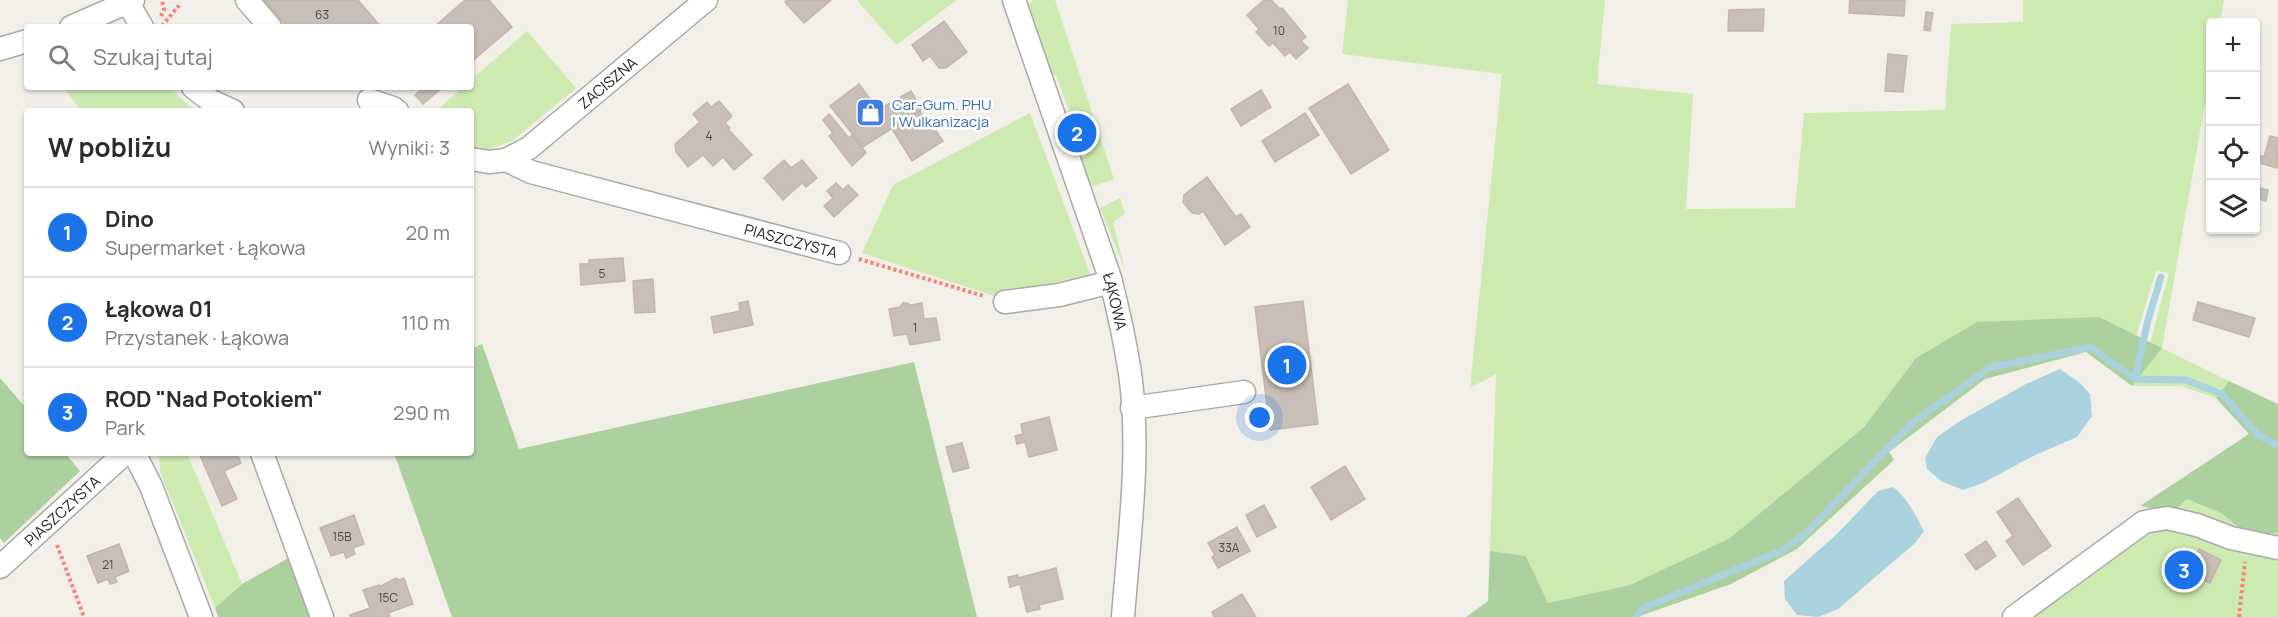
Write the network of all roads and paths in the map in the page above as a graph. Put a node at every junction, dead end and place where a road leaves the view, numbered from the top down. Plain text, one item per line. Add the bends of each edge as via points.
1 (247, 0) edge
2 (706, 0) edge
3 (1015, 1) edge
4 (130, 2) edge
5 (181, 3) dead end
6 (98, 7) edge
7 (75, 24) edge
8 (141, 24) edge
9 (164, 24) edge
10 (267, 24) edge
11 (24, 42) edge
12 (0, 49) edge
13 (197, 90) edge
14 (369, 100) dead end
15 (226, 108) edge
16 (393, 108) edge
17 (474, 160) edge
18 (506, 160) junction
19 (839, 253) joint
20 (1111, 282) junction
21 (1005, 302) joint
22 (1244, 392) dead end
23 (1132, 408) junction
24 (122, 456) edge
25 (136, 456) edge
26 (262, 456) edge
27 (46, 524) junction
28 (2247, 540) junction
29 (2278, 548) edge
30 (0, 567) edge
31 (84, 617) edge
32 (201, 617) edge
33 (322, 617) edge
34 (1123, 617) edge
35 (2014, 617) edge
36 (2239, 617) edge

1 - 10 street
2 - 18 street, ZACISZNA via 529,148
3 - 20 street, ŁĄKOWA
4 - 6 street
4 - 8 street
5 - 9 path
6 - 7 street
11 - 12 street
13 - 15 street
14 - 16 street
17 - 18 street, PIASZCZYSTA
18 - 19 street, PIASZCZYSTA via 531,172
19 - 21 path, PIASZCZYSTA
20 - 21 street via 1059,295
20 - 23 street, ŁĄKOWA via 1130,375
22 - 23 street
23 - 34 street, ŁĄKOWA via 1132,496
24 - 27 street, PIASZCZYSTA
25 - 32 street via 151,486
26 - 33 street
27 - 30 street, PIASZCZYSTA
27 - 31 path
28 - 29 street
28 - 35 street via 2167,519 2144,522
28 - 36 path

